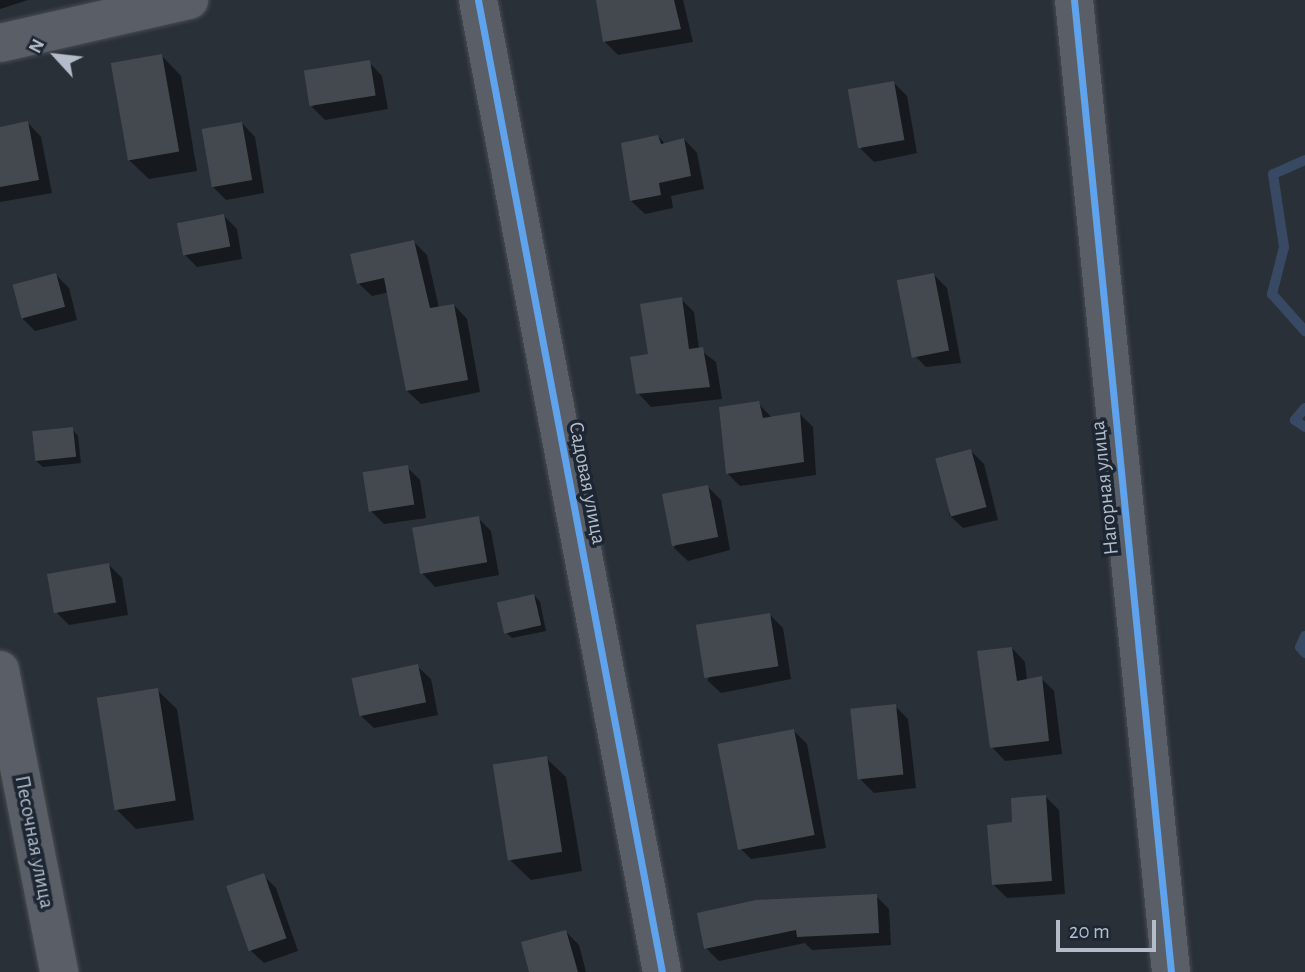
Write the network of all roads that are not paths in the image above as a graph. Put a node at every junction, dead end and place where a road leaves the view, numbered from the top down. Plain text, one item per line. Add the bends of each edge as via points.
1 (189, 0) edge
2 (478, 0) edge
3 (1074, 0) edge
4 (0, 43) edge
5 (0, 670) edge
6 (59, 972) edge
7 (662, 972) edge
8 (1171, 972) edge

1 - 4 street
2 - 7 street, Садовая улица
3 - 8 street, Нагорная улица
5 - 6 street, Песочная улица

